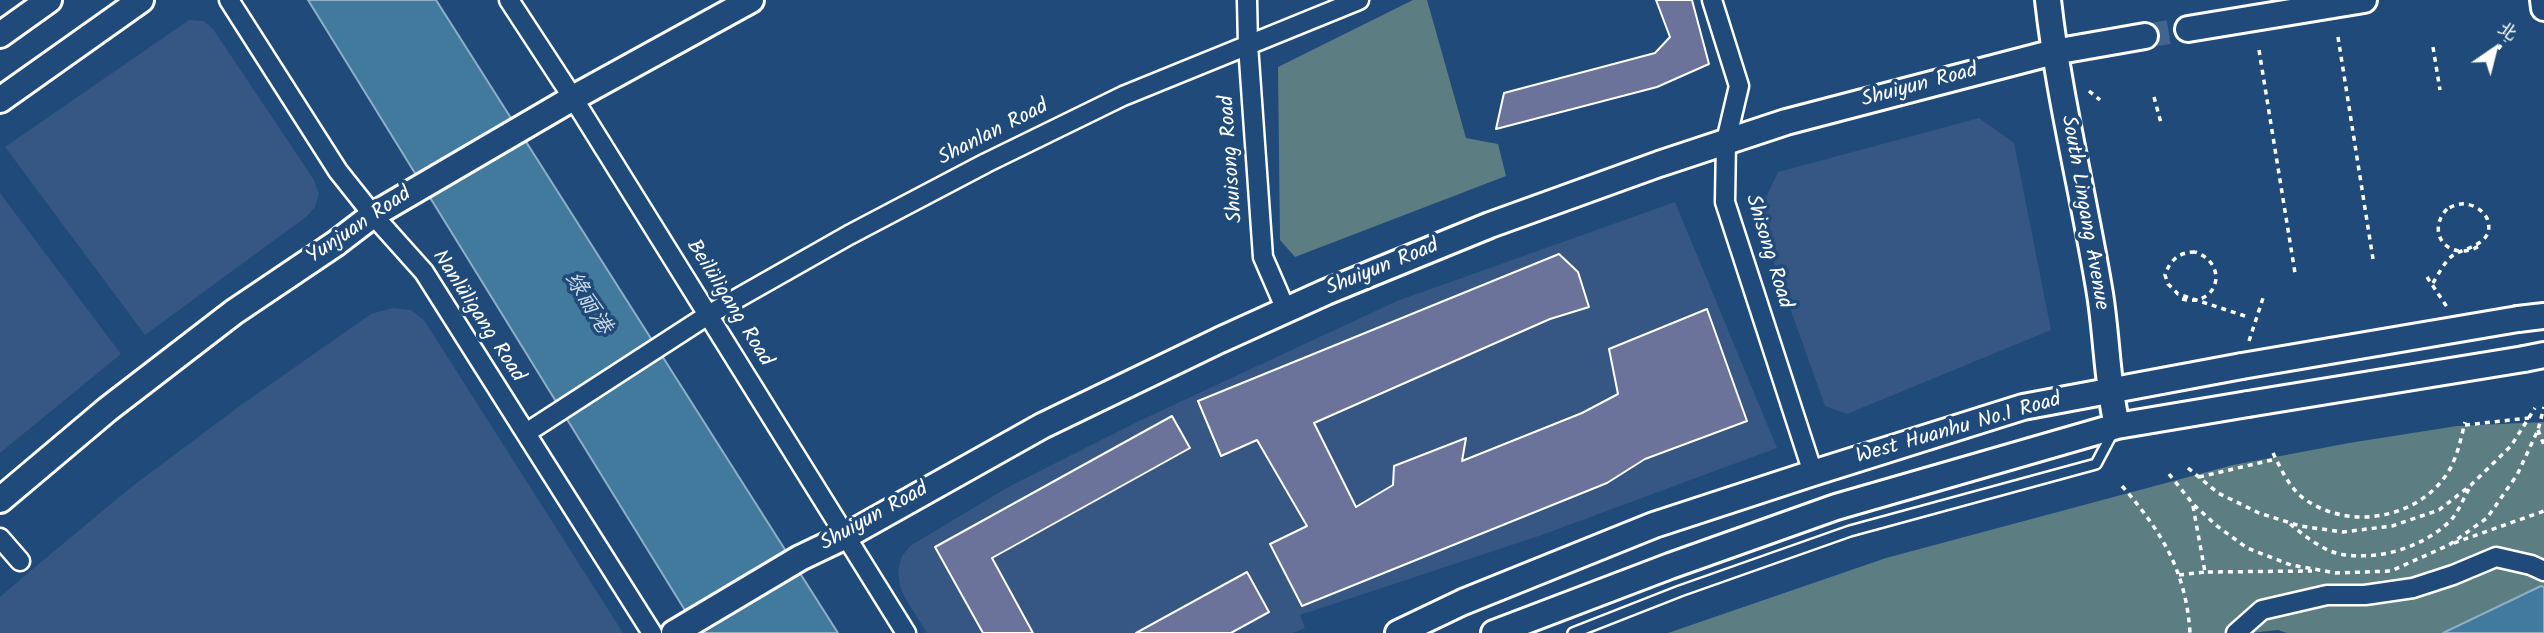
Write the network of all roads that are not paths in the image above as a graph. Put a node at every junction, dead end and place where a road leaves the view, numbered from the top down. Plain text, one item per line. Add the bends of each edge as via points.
1 (49, 0) edge
2 (141, 0) edge
3 (229, 0) edge
4 (509, 0) edge
5 (751, 0) edge
6 (1247, 0) edge
7 (1359, 0) edge
8 (1712, 0) edge
9 (2048, 0) edge
10 (2364, 0) edge
11 (2543, 0) edge
12 (2544, 8) edge
13 (2188, 29) tunnel mouth
14 (0, 35) edge
15 (2145, 36) tunnel mouth
16 (1248, 45) junction
17 (2054, 52) junction
18 (573, 98) junction
19 (0, 100) edge
20 (1726, 141) junction
21 (373, 215) junction
22 (1286, 310) junction
23 (708, 315) junction
24 (2544, 316) edge
25 (2534, 357) edge
26 (2109, 390) junction
27 (2117, 426) junction
28 (526, 433) junction
29 (1813, 473) junction
30 (0, 500) edge
31 (845, 536) junction
32 (0, 538) edge
33 (20, 561) dead end
34 (2544, 571) edge
35 (679, 630) edge
36 (652, 633) edge
37 (906, 633) edge
38 (1398, 633) edge
39 (1494, 633) edge
40 (1573, 633) edge
41 (2236, 633) edge

1 - 14 street
2 - 19 street
3 - 21 street, Nanlüligang Road via 338,171
4 - 18 street, Beilüligang Road
5 - 18 street, Yunjuan Road
6 - 16 street, Shuisong Road
7 - 16 street, Shanlan Road
8 - 20 street, Shisong Road via 1739,86
9 - 17 street, South Lingang Avenue
10 - 13 street
11 - 12 street
15 - 17 street, Shuiyun Road
16 - 22 street, Shuisong Road via 1263,257
16 - 23 street, Shanlan Road via 1123,96 986,163
17 - 20 street, Shuiyun Road
17 - 26 street, South Lingang Avenue via 2100,296
18 - 21 street, Yunjuan Road
18 - 23 street, Beilüligang Road
20 - 22 street, Shuiyun Road via 1490,225
20 - 29 street, Shisong Road via 1725,202
21 - 28 street, Nanlüligang Road via 424,272
21 - 30 street, Yunjuan Road via 234,312
22 - 31 street, Shuiyun Road via 1042,425
23 - 28 street, Shanlan Road
23 - 31 street, Beilüligang Road
24 - 26 street, West Huanhu No.1 Road, bridge
25 - 27 street, West Huanhu No.1 Road, bridge
26 - 27 street, South Lingang Avenue
26 - 29 street, West Huanhu No.1 Road via 2023,407
27 - 39 street, West Huanhu No.1 Road via 1836,507
27 - 40 lane via 2096,464 1850,531
28 - 36 street, Nanlüligang Road
29 - 38 street, West Huanhu No.1 Road via 1654,525
31 - 35 street, Shuiyun Road
31 - 37 street, Beilüligang Road
32 - 33 street
34 - 41 street via 2496,558 2413,587 2365,595 2326,595 2262,610

